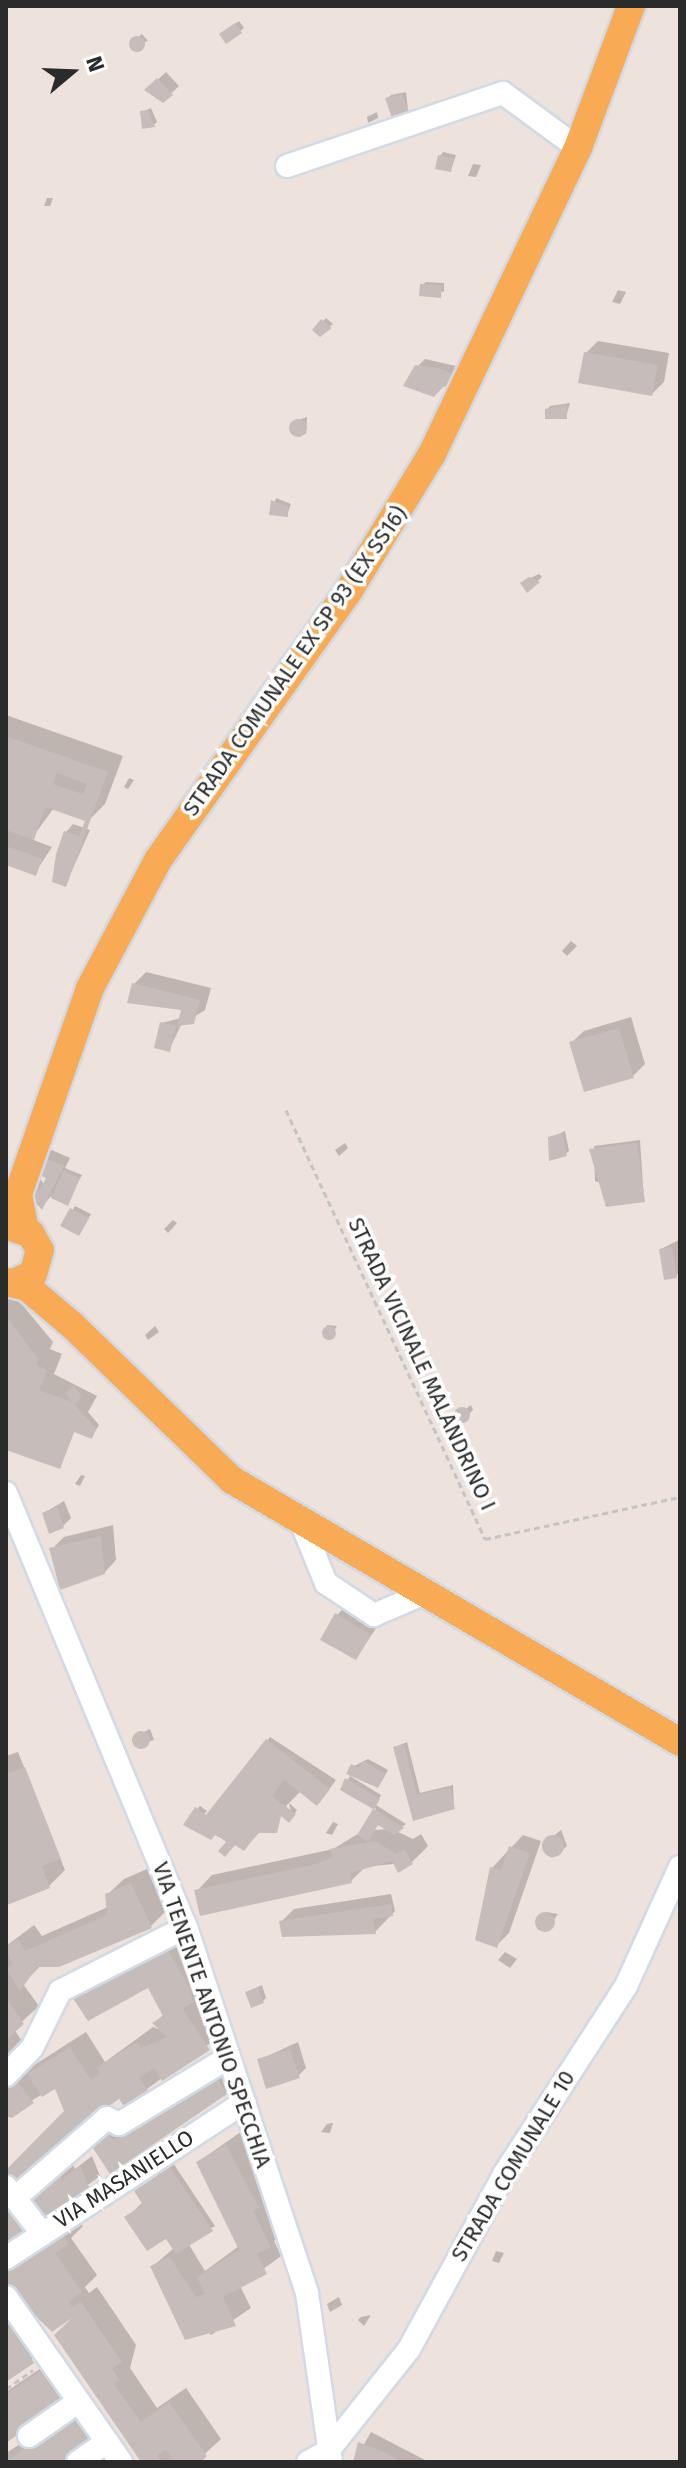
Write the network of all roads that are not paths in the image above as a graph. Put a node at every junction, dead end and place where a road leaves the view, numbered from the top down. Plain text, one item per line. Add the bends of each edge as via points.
1 (631, 6) edge
2 (578, 148) junction
3 (287, 166) dead end
4 (34, 1139) junction
5 (6, 1197) edge
6 (15, 1229) edge
7 (39, 1263) junction
8 (11, 1282) edge
9 (72, 1325) junction
10 (6, 1493) edge
11 (302, 1524) junction
12 (421, 1595) junction
13 (680, 1742) edge
14 (680, 1867) edge
15 (186, 1927) junction
16 (229, 2057) junction
17 (6, 2075) edge
18 (244, 2102) junction
19 (10, 2192) edge
20 (42, 2233) junction
21 (6, 2258) edge
22 (6, 2297) edge
23 (78, 2402) junction
24 (29, 2436) dead end
25 (107, 2442) junction
26 (323, 2458) edge
27 (78, 2462) edge
28 (121, 2462) edge

1 - 2 main road, STRADA COMUNALE EX SP 93 (EX SS16)
2 - 3 street via 503,93
2 - 4 main road, STRADA COMUNALE EX SP 93 (EX SS16) via 397,517 158,860 90,988
4 - 5 main road, STRADA COMUNALE EX SP 93 (EX SS16)
4 - 6 main road, STRADA COMUNALE EX SP 93 (EX SS16) via 18,1194
6 - 7 main road, STRADA COMUNALE EX SP 93 (EX SS16) via 39,1244
7 - 8 main road
7 - 9 main road, STRADA COMUNALE EX SP 93 (EX SS16)
8 - 9 main road
9 - 11 main road via 178,1434 232,1480
10 - 15 street, VIA TENENTE ANTONIO SPECCHIA
11 - 12 main road
11 - 12 street via 326,1583 374,1615
12 - 13 main road
14 - 26 street, STRADA COMUNALE 10 via 626,1986 505,2173 409,2349
15 - 16 street, VIA TENENTE ANTONIO SPECCHIA
15 - 17 street via 70,1983 32,2048
16 - 18 street, VIA TENENTE ANTONIO SPECCHIA
16 - 19 street via 119,2124 107,2118
18 - 20 street, VIA MASANIELLO
18 - 26 street, VIA TENENTE ANTONIO SPECCHIA via 307,2293
19 - 20 street
20 - 21 street, VIA MASANIELLO
22 - 23 street
23 - 24 street
23 - 25 street
25 - 27 street
25 - 28 street

